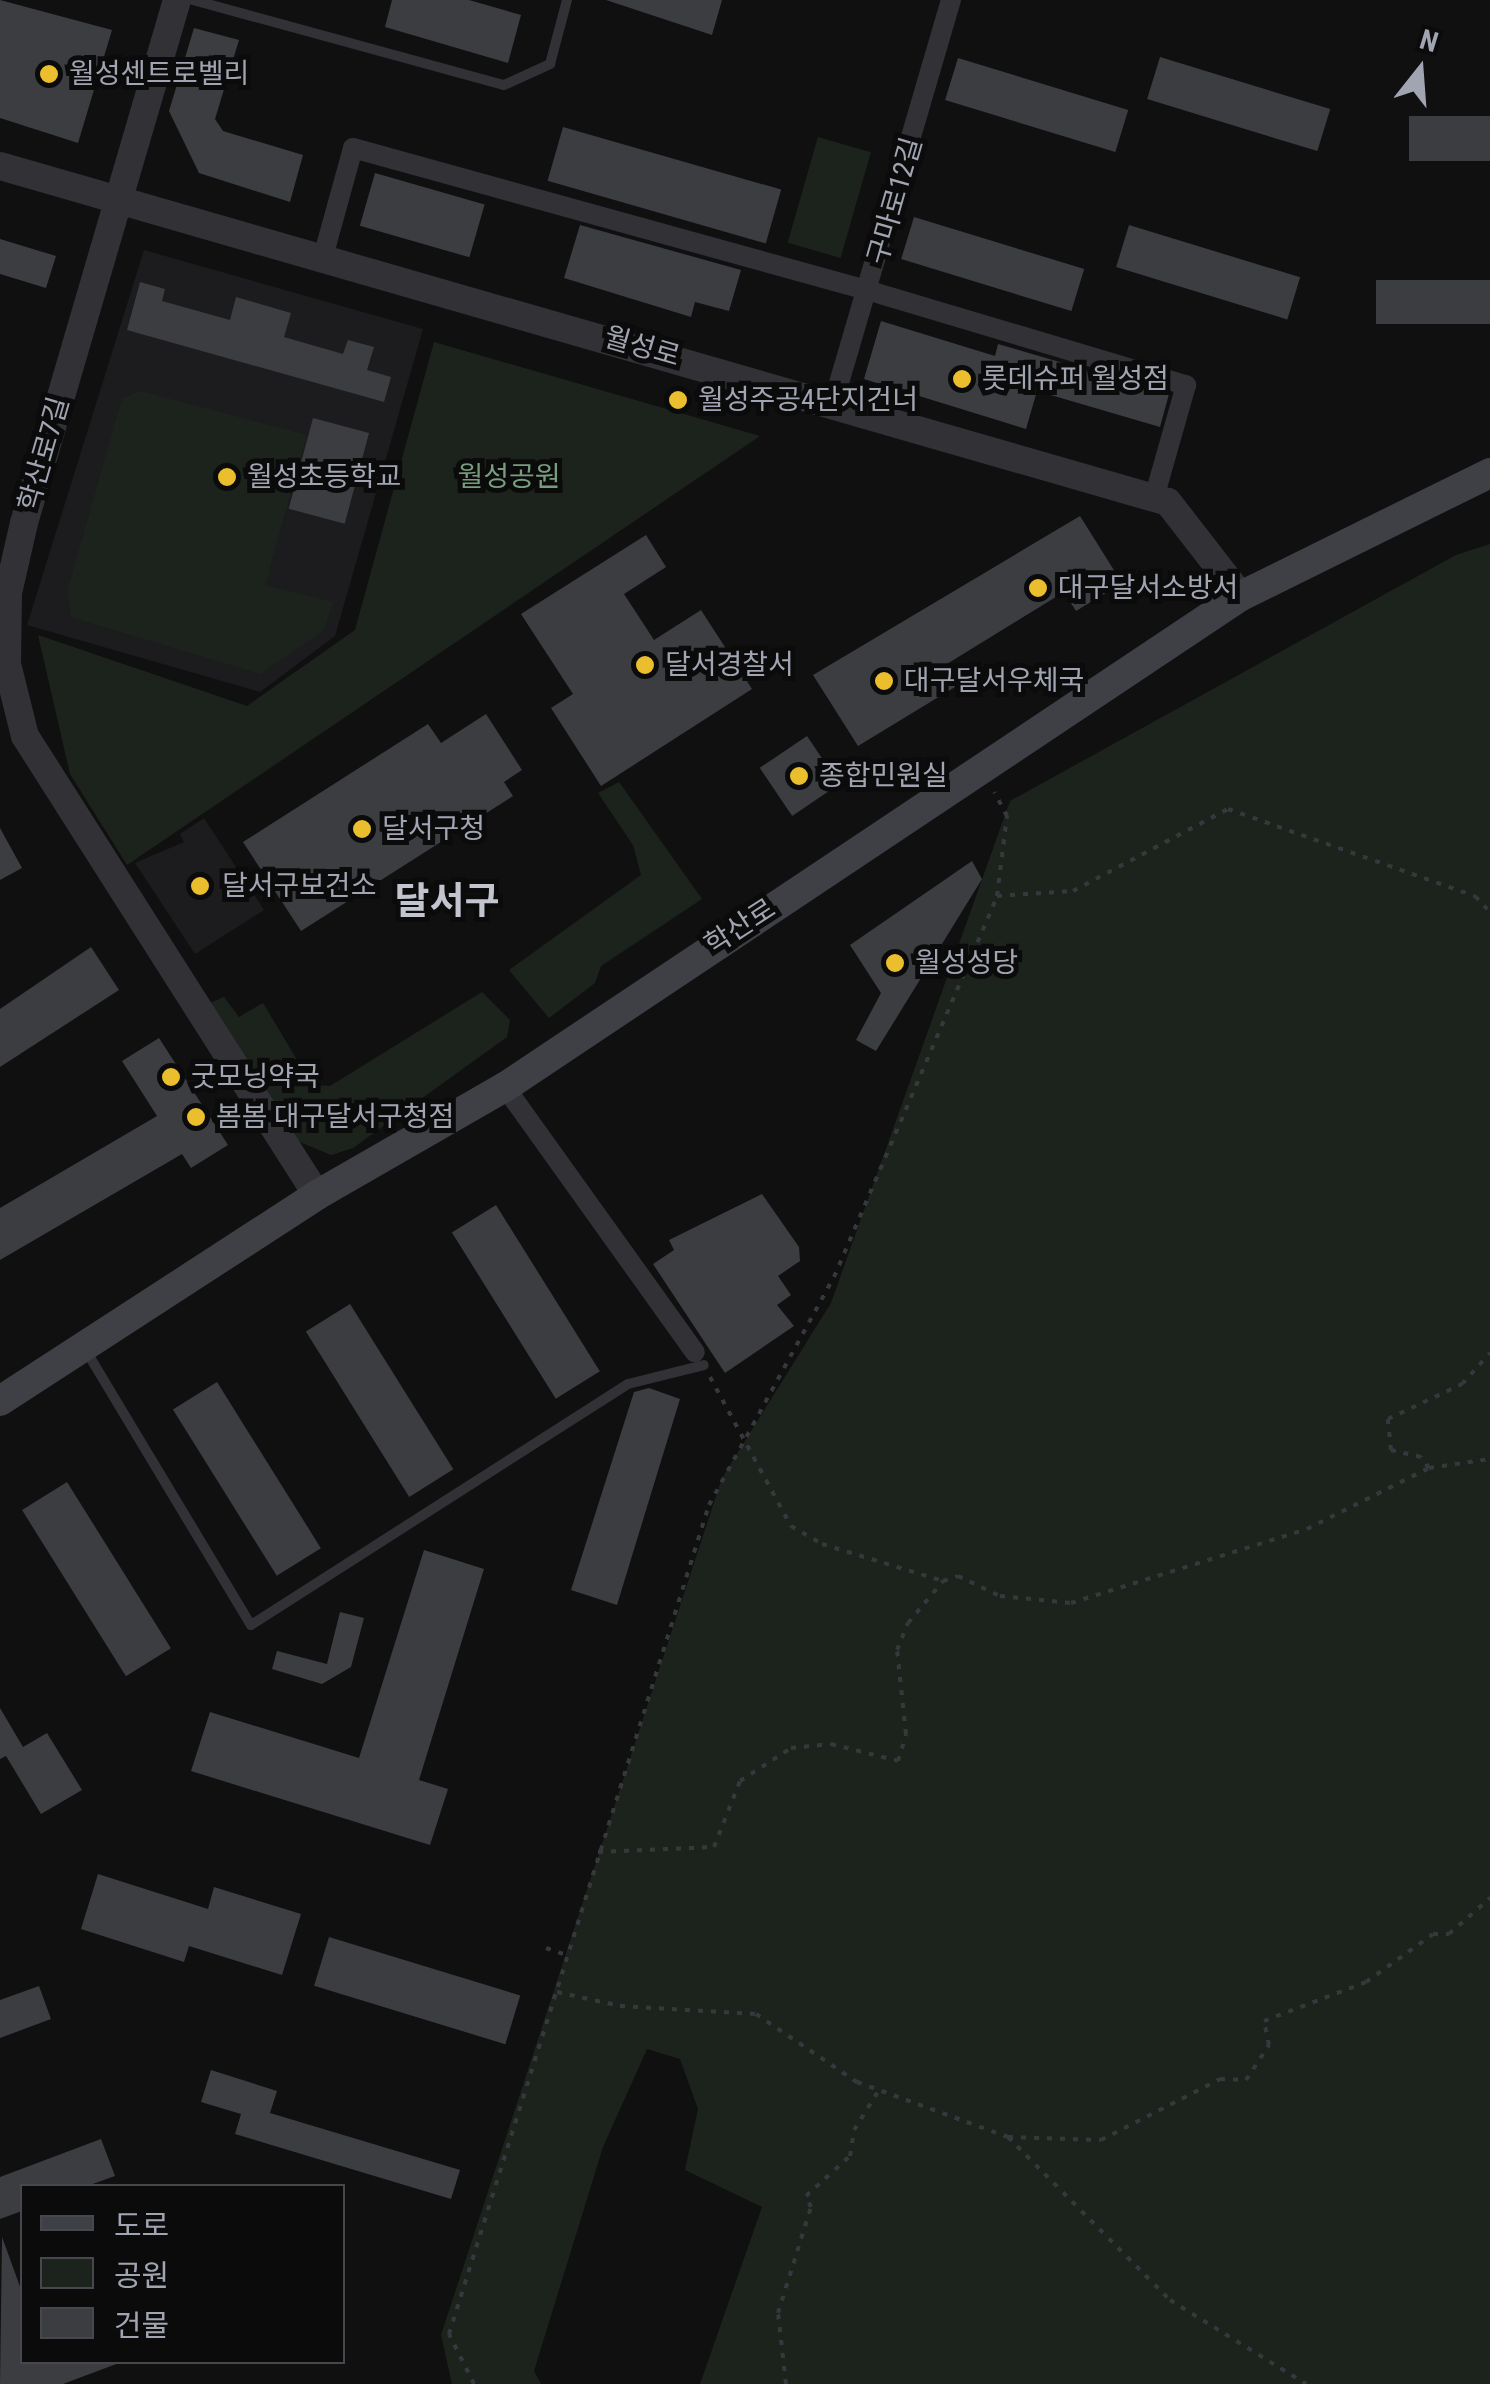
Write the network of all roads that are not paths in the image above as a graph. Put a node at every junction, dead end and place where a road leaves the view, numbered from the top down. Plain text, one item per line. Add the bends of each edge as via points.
1 (177, 0) edge
2 (193, 0) edge
3 (568, 0) edge
4 (951, 0) edge
5 (0, 166) edge
6 (117, 196) junction
7 (324, 257) junction
8 (870, 290) junction
9 (834, 400) junction
10 (1490, 473) edge
11 (1154, 498) junction
12 (1242, 596) junction
13 (505, 1087) junction
14 (316, 1194) junction
15 (84, 1348) junction
16 (699, 1358) joint
17 (0, 1402) edge

1 - 6 street, 학산로7길
2 - 3 lane via 504,85 550,64
4 - 8 street, 구마로12길
5 - 6 street, 월성로
6 - 7 street, 월성로
6 - 14 street, 학산로7길 via 24,524 8,593 7,664 25,736
7 - 8 street via 353,148
7 - 9 street, 월성로
8 - 9 street, 구마로12길
8 - 11 street via 1186,385
9 - 11 street, 월성로
10 - 12 main road, 학산로
11 - 12 street, 월성로 via 1168,502
12 - 13 main road, 학산로
13 - 14 main road, 학산로
13 - 16 street
14 - 15 main road, 학산로
15 - 16 lane via 251,1625 628,1384
15 - 17 main road, 학산로

